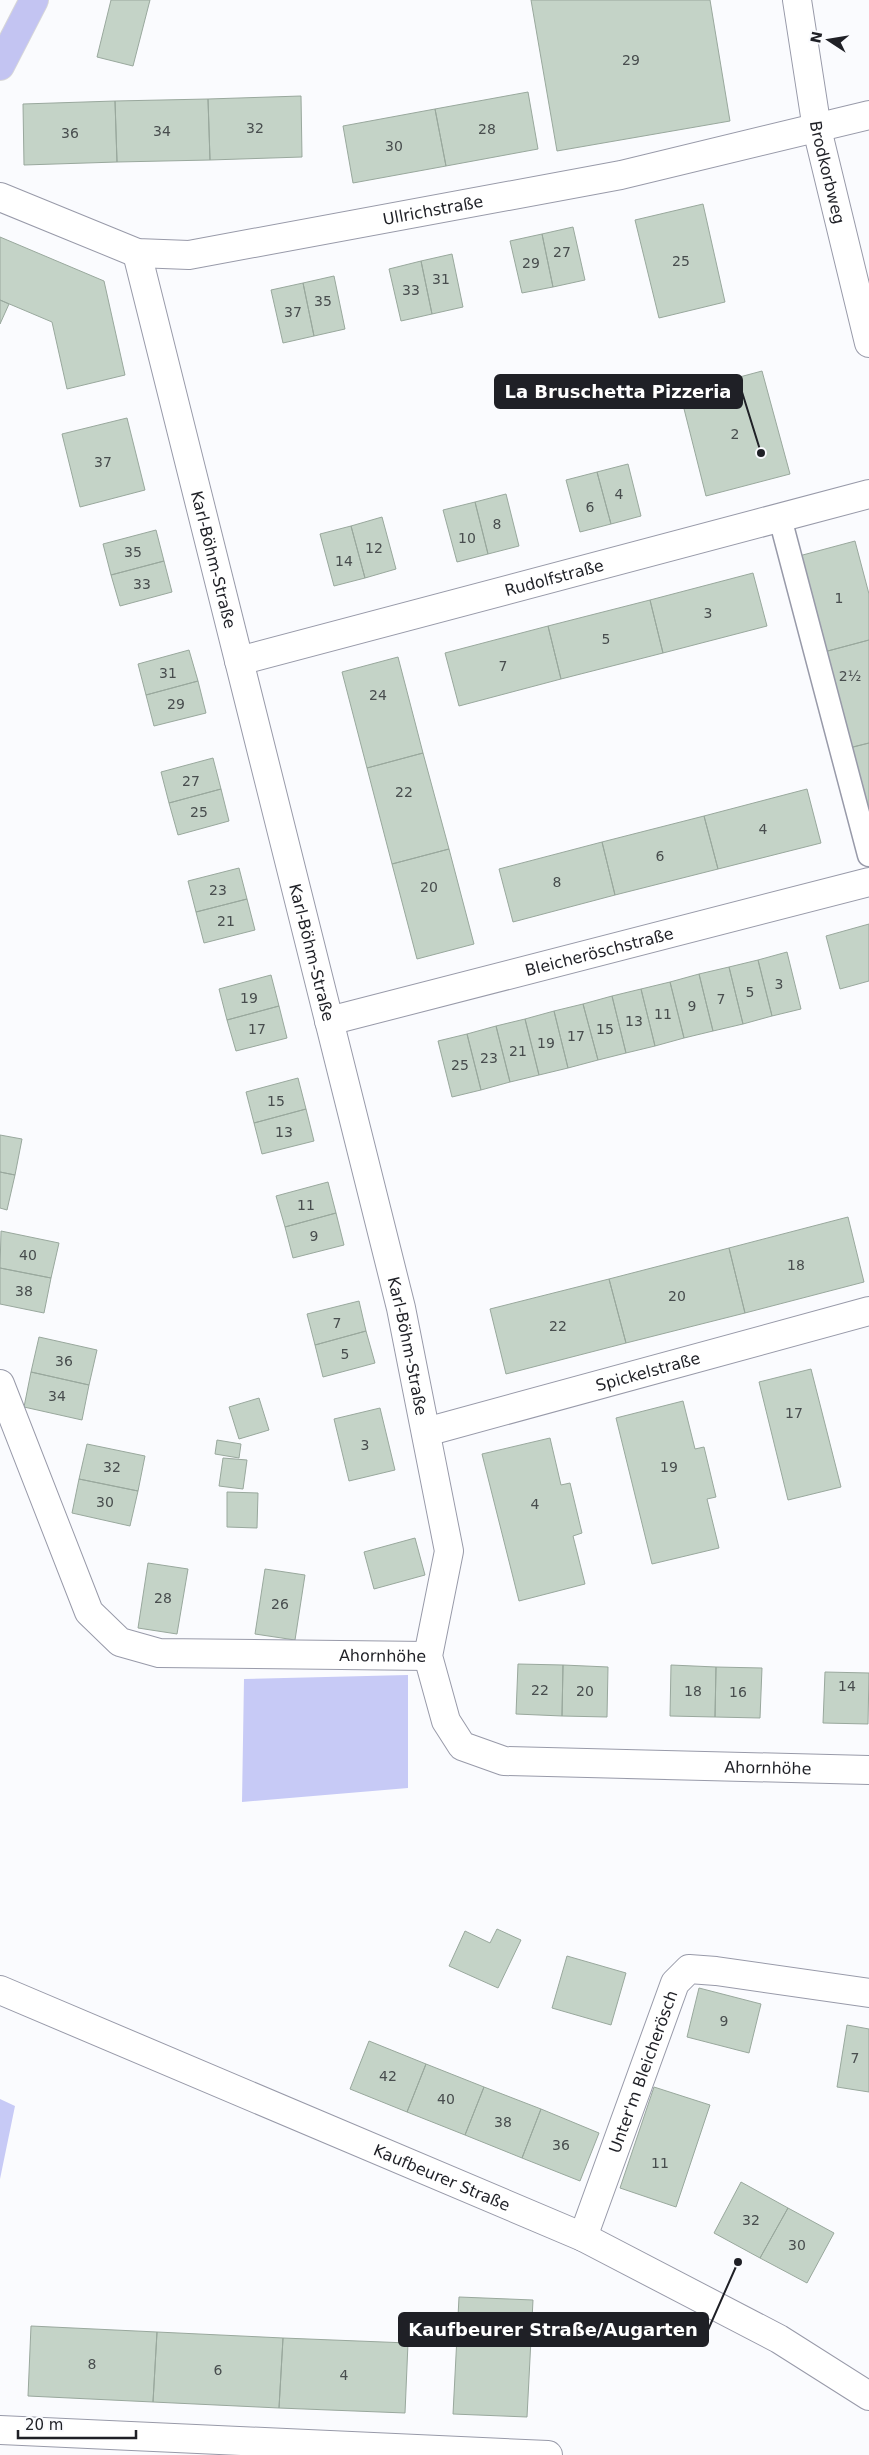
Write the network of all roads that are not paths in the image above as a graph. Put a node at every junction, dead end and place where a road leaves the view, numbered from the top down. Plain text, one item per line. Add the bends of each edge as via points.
1 (34, 0) edge
2 (798, 0) edge
3 (0, 66) edge
4 (869, 115) edge
5 (817, 129) junction
6 (0, 197) edge
7 (137, 253) junction
8 (869, 343) edge
9 (869, 494) edge
10 (780, 518) junction
11 (239, 661) junction
12 (869, 855) edge
13 (869, 882) edge
14 (329, 1021) junction
15 (869, 1311) edge
16 (0, 1384) edge
17 (426, 1432) junction
18 (428, 1656) junction
19 (869, 1770) edge
20 (0, 1990) edge
21 (869, 1993) edge
22 (583, 2237) junction
23 (869, 2396) edge
24 (0, 2430) edge
25 (548, 2455) edge

1 - 3 main road
2 - 5 street, Brodkorbweg
4 - 5 street, Ullrichstraße
5 - 7 street, Ullrichstraße via 621,175 256,243 189,255
5 - 8 street, Brodkorbweg
6 - 7 street, Ullrichstraße
7 - 11 street, Karl-Böhm-Straße
9 - 10 street, Rudolfstraße
10 - 11 street, Rudolfstraße
10 - 12 lane
11 - 14 street, Karl-Böhm-Straße
13 - 14 street, Bleicheröschstraße
14 - 17 street, Karl-Böhm-Straße via 401,1308
15 - 17 street, Spickelstraße
16 - 18 street, Ahornhöhe via 89,1612 120,1642 159,1653
17 - 18 street, Karl-Böhm-Straße via 448,1551
18 - 19 street, Ahornhöhe via 446,1721 462,1746 504,1761
20 - 22 street, Kaufbeurer Straße
21 - 22 street, Unter'm Bleicherösch via 690,1969 675,1983
22 - 23 street, Kaufbeurer Straße via 779,2339
24 - 25 street

